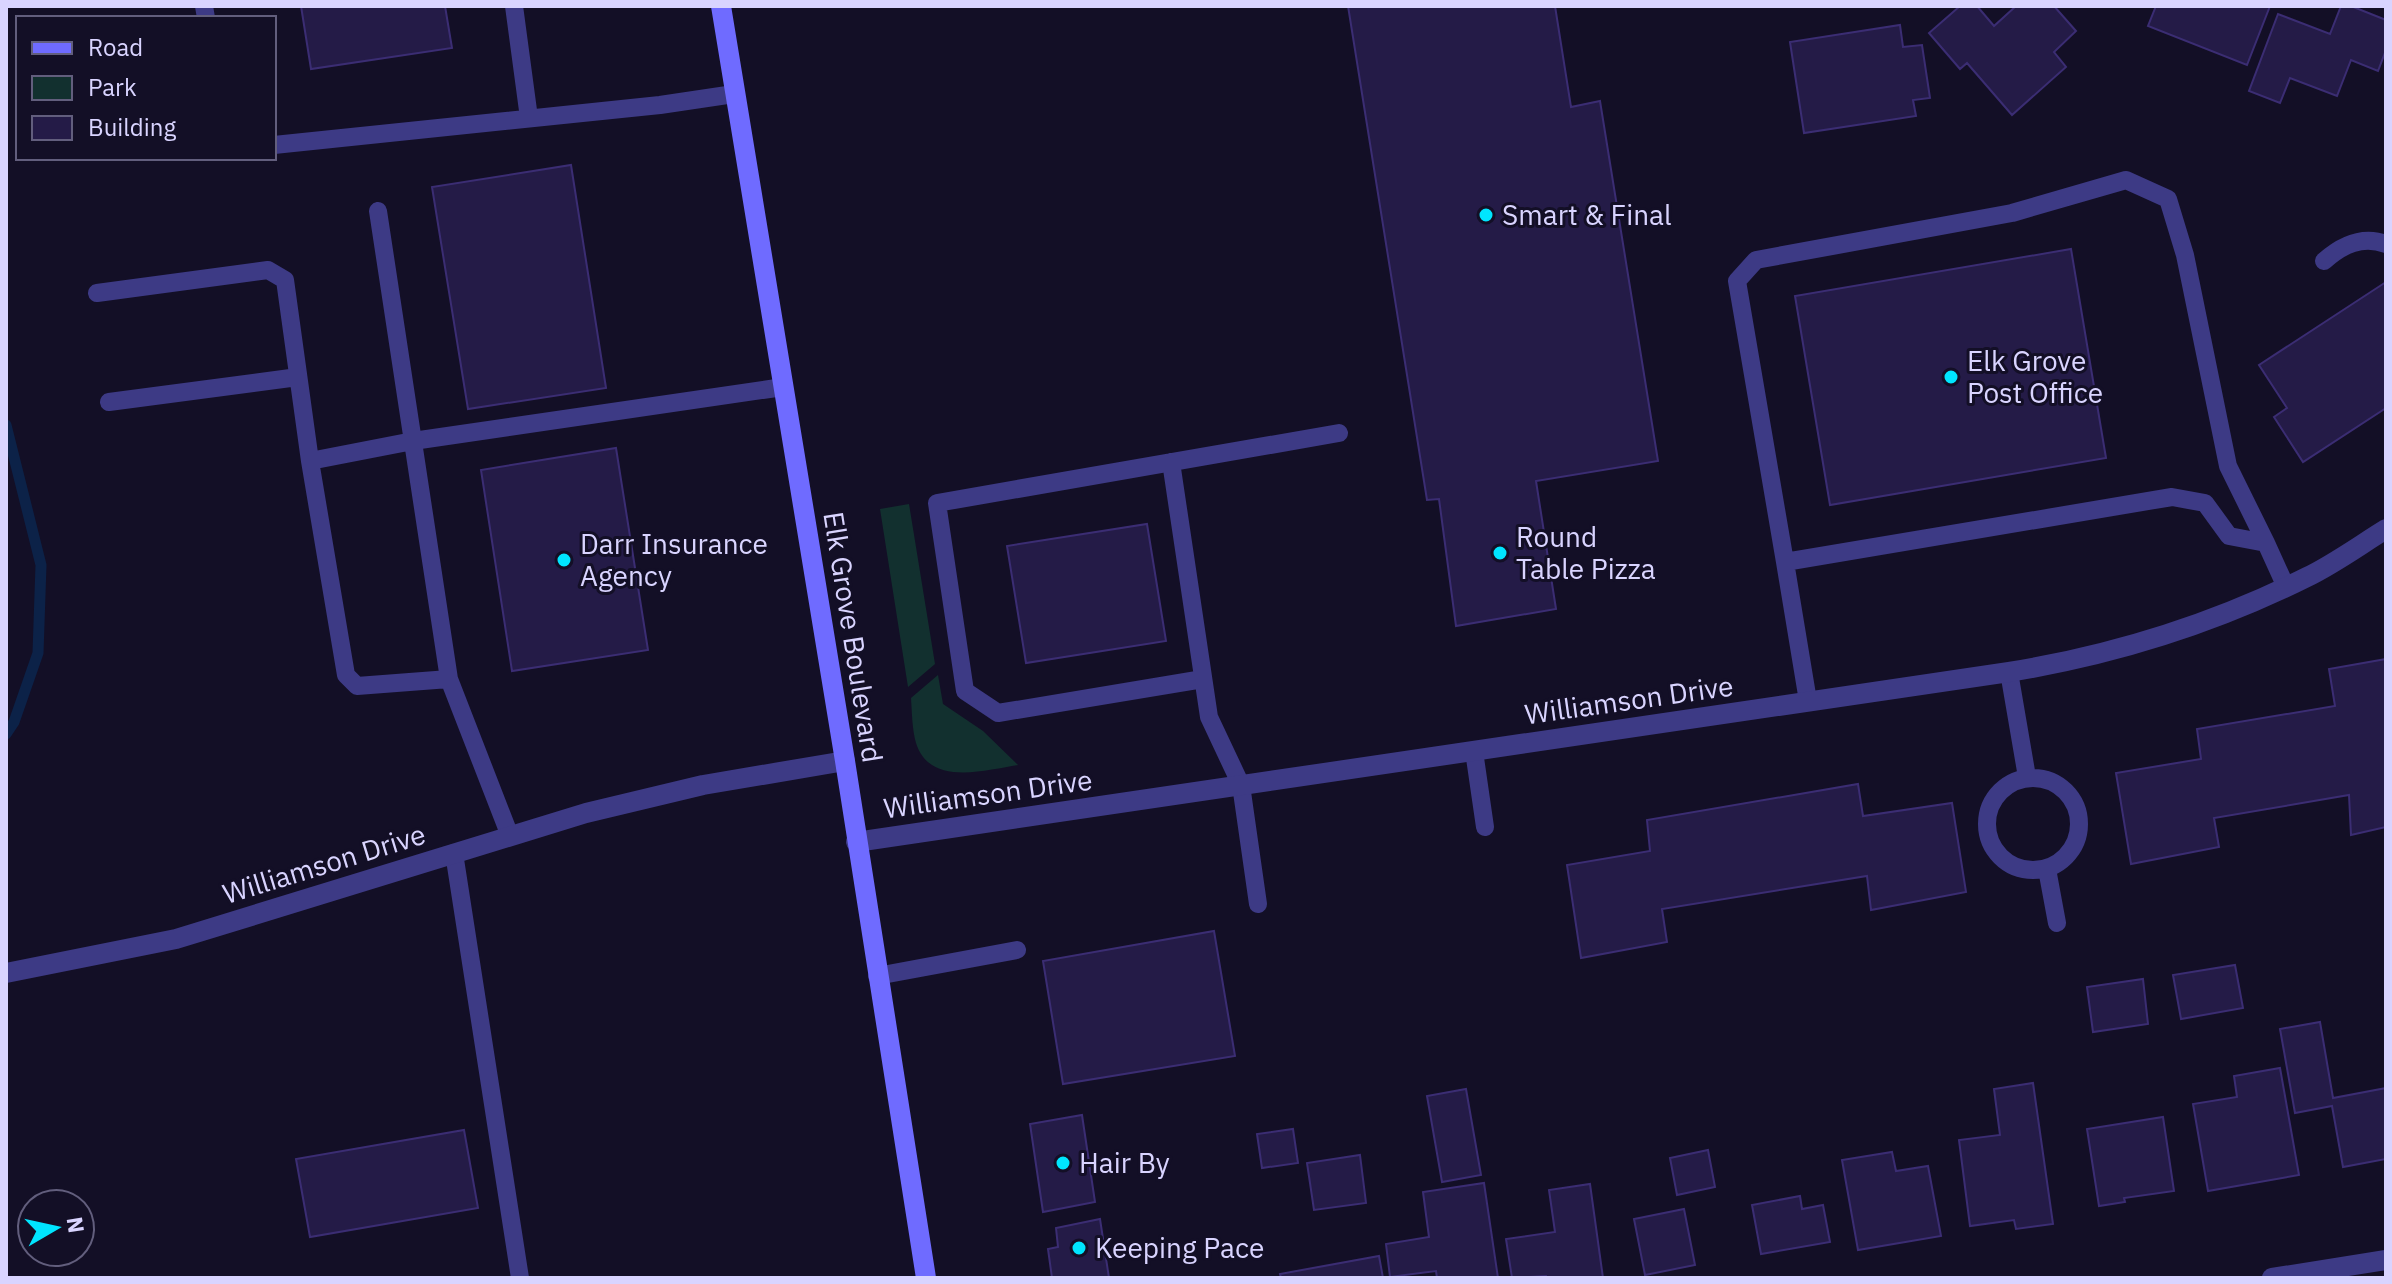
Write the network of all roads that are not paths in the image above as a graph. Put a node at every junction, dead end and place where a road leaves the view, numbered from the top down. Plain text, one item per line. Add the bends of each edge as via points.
1 (514, 6) edge
2 (721, 6) edge
3 (734, 94) junction
4 (529, 118) junction
5 (276, 145) edge
6 (378, 211) dead end
7 (2386, 244) edge
8 (2324, 261) dead end
9 (97, 293) dead end
10 (298, 377) junction
11 (783, 387) junction
12 (109, 402) dead end
13 (1339, 433) dead end
14 (413, 441) junction
15 (310, 461) junction
16 (1171, 462) junction
17 (2386, 529) edge
18 (2266, 543) junction
19 (1785, 562) junction
20 (2286, 587) junction
21 (2009, 672) junction
22 (449, 679) junction
23 (1203, 679) junction
24 (1808, 701) junction
25 (1474, 751) junction
26 (845, 761) junction
27 (2027, 777) junction
28 (1241, 785) junction
29 (1485, 827) dead end
30 (510, 836) junction
31 (856, 842) junction
32 (454, 853) junction
33 (2047, 869) junction
34 (1258, 904) dead end
35 (2057, 923) dead end
36 (1017, 950) dead end
37 (6, 973) edge
38 (877, 976) junction
39 (2386, 1260) edge
40 (520, 1278) edge
41 (926, 1278) edge
42 (2272, 1278) edge

1 - 4 lane
2 - 3 main road, Elk Grove Boulevard
3 - 4 lane
3 - 11 main road, Elk Grove Boulevard
4 - 5 lane
6 - 14 lane
7 - 8 lane via 2363,240 2339,248
9 - 10 lane via 268,270 285,280
10 - 12 lane
10 - 15 lane
11 - 14 lane
11 - 26 main road, Elk Grove Boulevard
13 - 16 lane
14 - 15 lane
14 - 22 lane
15 - 22 lane via 346,675 357,686
16 - 23 lane
16 - 23 lane via 937,503 965,691 998,713
17 - 20 street, Williamson Drive
18 - 19 lane via 2229,536 2205,503 2172,497
18 - 19 lane via 2228,466 2185,255 2168,199 2126,180 2012,213 1756,260 1737,281
18 - 20 lane
19 - 24 lane
20 - 21 street, Williamson Drive via 2158,638
21 - 24 street, Williamson Drive
21 - 27 lane
22 - 30 lane
23 - 28 lane via 1209,717
24 - 25 street, Williamson Drive
25 - 28 street, Williamson Drive
25 - 29 lane
26 - 30 street, Williamson Drive via 703,785
26 - 31 main road, Elk Grove Boulevard
27 - 33 lane via 2058,784 2078,809 2078,838 2071,852
27 - 33 lane via 1999,791 1990,805 1989,837 2005,861 2018,868
28 - 31 street, Williamson Drive
28 - 34 lane
30 - 32 street, Williamson Drive
31 - 38 main road, Elk Grove Boulevard
32 - 37 street, Williamson Drive via 176,939
32 - 40 lane
33 - 35 lane
36 - 38 lane
38 - 41 main road, Elk Grove Boulevard
39 - 42 street

